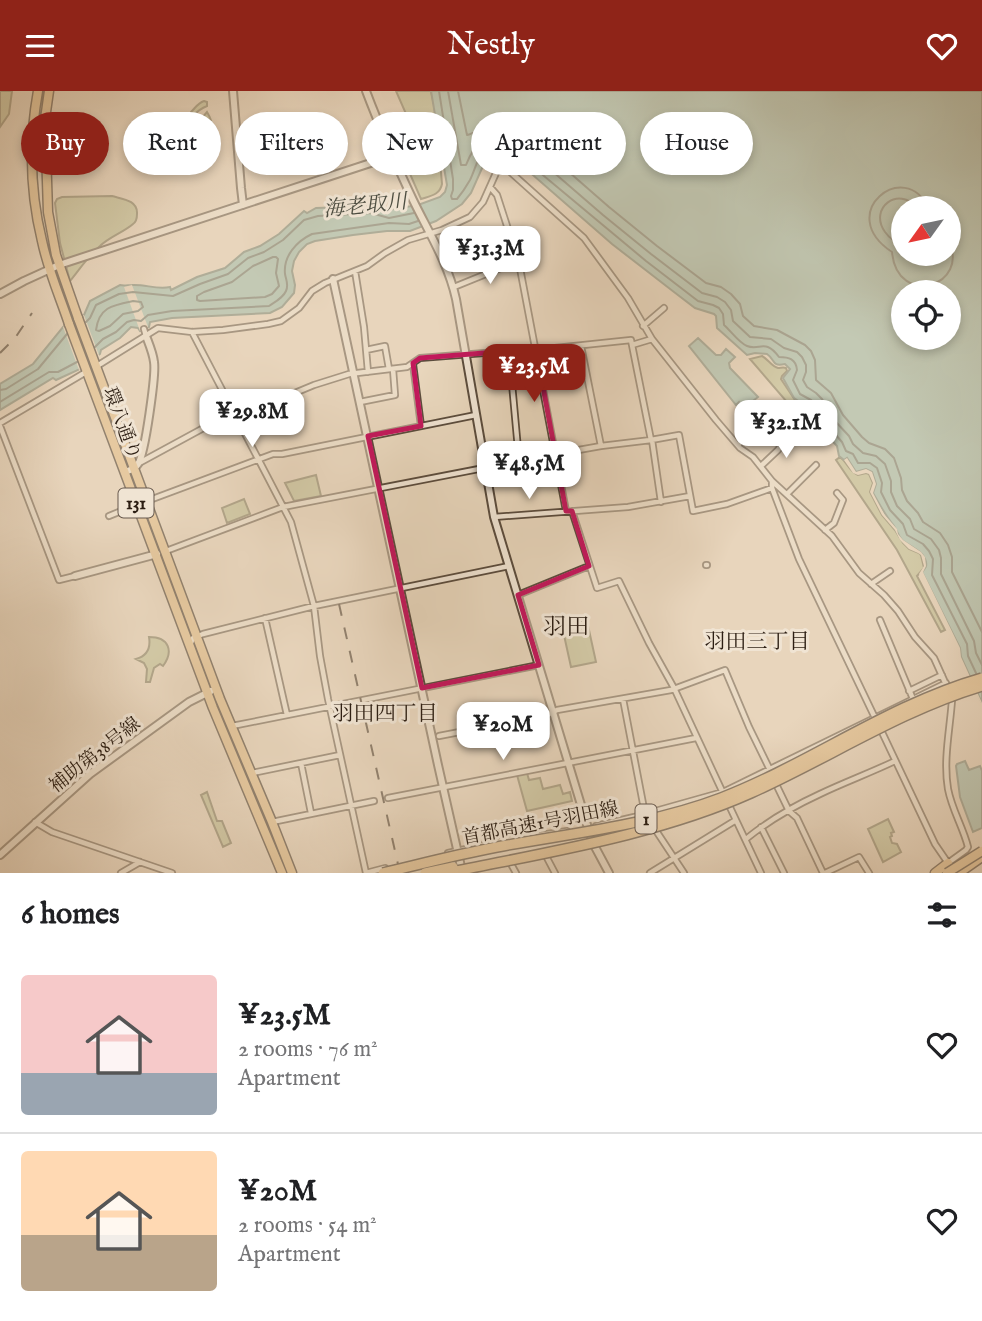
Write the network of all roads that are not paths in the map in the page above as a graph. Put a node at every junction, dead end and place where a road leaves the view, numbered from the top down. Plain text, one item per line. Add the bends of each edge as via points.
1 (38, 91) edge
2 (49, 91) edge
3 (233, 91) edge
4 (366, 91) edge
5 (374, 112) edge
6 (362, 166) edge
7 (401, 175) edge
8 (490, 187) junction
9 (243, 205) junction
10 (429, 233) junction
11 (518, 261) junction
12 (59, 265) junction
13 (50, 269) junction
14 (355, 271) junction
15 (333, 279) junction
16 (454, 287) junction
17 (0, 294) edge
18 (664, 308) dead end
19 (643, 325) junction
20 (145, 332) junction
21 (192, 332) junction
22 (652, 339) junction
23 (632, 345) junction
24 (581, 346) junction
25 (366, 350) junction
26 (536, 350) junction
27 (509, 351) junction
28 (466, 356) junction
29 (413, 363) junction
30 (94, 364) junction
31 (86, 369) junction
32 (391, 369) junction
33 (368, 372) junction
34 (354, 373) junction
35 (360, 402) junction
36 (261, 407) dead end
37 (768, 410) dead end
38 (233, 412) junction
39 (476, 415) junction
40 (0, 424) edge
41 (421, 426) junction
42 (789, 434) dead end
43 (368, 436) junction
44 (651, 440) junction
45 (738, 445) junction
46 (601, 446) junction
47 (556, 454) junction
48 (259, 460) junction
49 (519, 460) junction
50 (137, 465) junction
51 (816, 465) dead end
52 (761, 466) junction
53 (485, 467) junction
54 (125, 472) junction
55 (772, 481) junction
56 (379, 487) junction
57 (772, 488) junction
58 (837, 493) dead end
59 (787, 494) junction
60 (690, 496) junction
61 (146, 502) junction
62 (661, 502) junction
63 (137, 505) junction
64 (283, 507) junction
65 (569, 511) junction
66 (109, 516) dead end
67 (494, 517) junction
68 (825, 530) junction
69 (165, 551) junction
70 (155, 555) junction
71 (509, 566) junction
72 (589, 566) junction
73 (890, 571) dead end
74 (75, 576) joint
75 (872, 584) junction
76 (401, 587) junction
77 (517, 595) junction
78 (314, 606) junction
79 (265, 618) junction
80 (880, 620) dead end
81 (197, 636) junction
82 (190, 647) junction
83 (538, 665) junction
84 (942, 675) junction
85 (982, 678) edge
86 (946, 684) junction
87 (982, 686) edge
88 (422, 688) junction
89 (674, 688) junction
90 (216, 689) junction
91 (909, 691) junction
92 (207, 692) junction
93 (623, 699) junction
94 (913, 699) junction
95 (952, 699) junction
96 (329, 706) junction
97 (553, 712) junction
98 (287, 715) junction
99 (893, 716) junction
100 (874, 717) junction
101 (231, 726) junction
102 (881, 731) junction
103 (439, 736) dead end
104 (696, 738) junction
105 (632, 751) junction
106 (340, 755) junction
107 (895, 761) junction
108 (568, 762) junction
109 (300, 763) junction
110 (770, 770) junction
111 (252, 773) junction
112 (776, 783) junction
113 (443, 788) junction
114 (723, 792) junction
115 (388, 798) dead end
116 (374, 801) dead end
117 (729, 805) junction
118 (351, 806) junction
119 (789, 811) junction
120 (311, 813) junction
121 (645, 814) junction
122 (736, 820) junction
123 (272, 822) junction
124 (35, 823) junction
125 (761, 827) junction
126 (588, 828) junction
127 (655, 828) junction
128 (572, 835) junction
129 (746, 839) junction
130 (594, 845) junction
131 (575, 847) junction
132 (457, 851) junction
133 (982, 851) edge
134 (0, 855) edge
135 (546, 856) junction
136 (982, 857) edge
137 (675, 858) junction
138 (143, 863) junction
139 (948, 863) junction
140 (511, 864) junction
141 (121, 873) edge
142 (146, 873) edge
143 (172, 873) edge
144 (282, 873) edge
145 (292, 873) edge
146 (366, 873) edge
147 (383, 873) edge
148 (404, 873) edge
149 (425, 873) edge
150 (447, 873) edge
151 (464, 873) edge
152 (516, 873) edge
153 (555, 873) edge
154 (609, 873) edge
155 (650, 873) edge
156 (684, 873) edge
157 (761, 873) edge
158 (785, 873) edge
159 (824, 873) edge
160 (869, 873) edge
161 (935, 873) edge
162 (947, 873) edge
163 (957, 873) edge

1 - 13 main road, 環八通り via 32,147 34,194
2 - 12 main road, 環八通り via 46,180
3 - 9 street
4 - 5 street
6 - 9 street
7 - 10 street
8 - 10 street via 470,216
8 - 11 street via 497,195
8 - 19 street via 497,171 509,170 579,233
9 - 12 street
10 - 14 street
10 - 16 street
11 - 16 street
11 - 26 street
12 - 13 street
12 - 30 main road, 環八通り / 131
13 - 17 street
13 - 31 main road, 環八通り / 131
14 - 15 street
14 - 25 street
15 - 21 street via 312,291 281,321
15 - 34 street
16 - 28 street
18 - 19 street
19 - 22 street
20 - 21 street via 158,328
20 - 30 street
20 - 50 street via 155,374
21 - 38 street
22 - 23 street
22 - 45 street
23 - 24 street via 631,340
23 - 44 street
24 - 26 street
24 - 46 street
25 - 32 street via 385,346
25 - 33 street
26 - 27 street
26 - 47 street
27 - 28 street
27 - 49 street
28 - 29 street via 420,358
28 - 39 street
29 - 32 street
29 - 41 street
30 - 31 street
30 - 50 main road, 環八通り / 131
31 - 40 street
31 - 54 main road, 環八通り / 131
32 - 33 street
32 - 35 street via 395,395
33 - 34 street
34 - 35 street
34 - 36 street
35 - 43 street
37 - 45 street
38 - 48 street
38 - 50 street
39 - 41 street
39 - 53 street
40 - 74 street via 59,580
41 - 43 street
42 - 52 street
43 - 48 street
43 - 56 street
44 - 46 street
44 - 60 street via 679,435
44 - 62 street
45 - 52 street
46 - 47 street
47 - 49 street
47 - 65 street
48 - 61 street
48 - 64 street
49 - 53 street
50 - 54 street
50 - 61 main road, 環八通り / 131
51 - 59 street
52 - 55 street
53 - 56 street
53 - 67 street
54 - 63 main road, 環八通り / 131
55 - 57 street
55 - 59 street
56 - 64 street
56 - 76 street
57 - 60 street via 693,511
57 - 100 street via 799,559
58 - 68 street via 843,500 834,523
59 - 68 street
60 - 62 street
61 - 69 main road, 環八通り / 131
62 - 65 street
63 - 66 street
63 - 70 main road, 環八通り / 131
64 - 69 street
64 - 78 street
65 - 67 street
65 - 72 street
67 - 71 street
68 - 75 street
69 - 70 street
69 - 81 main road, 環八通り / 131
70 - 74 street
70 - 82 main road, 環八通り / 131
71 - 76 street
71 - 77 street
72 - 77 street
72 - 89 street via 597,588 619,581
73 - 75 street
75 - 84 street via 898,611
76 - 78 street
76 - 88 street
77 - 83 street
78 - 79 street
78 - 96 street
79 - 81 street
79 - 98 street
80 - 91 street
81 - 82 street
81 - 90 main road, 環八通り / 131
82 - 92 main road, 環八通り / 131
83 - 88 street
83 - 97 street
84 - 86 street
84 - 91 street
85 - 99 highway, bridge via 944,690
86 - 94 street
86 - 95 street
87 - 99 highway, bridge
88 - 96 street
88 - 113 street
89 - 93 street
89 - 104 street
89 - 110 street via 725,670
90 - 92 street, 補助第38号線
90 - 101 main road, 環八通り / 131
91 - 94 street
92 - 124 street, 補助第38号線 via 90,773
92 - 144 main road, 環八通り / 131
93 - 97 street
93 - 105 street
94 - 100 street
95 - 102 street
95 - 139 street via 948,789 968,847
96 - 98 street
96 - 106 street
97 - 103 street
97 - 108 street
98 - 101 street
99 - 128 highway, 首都高速1号羽田線 / 1, bridge via 719,798 654,818
99 - 131 highway, 首都高速1号羽田線 / 1, bridge via 751,793 657,826
100 - 102 street
100 - 110 street
101 - 111 main road, 環八通り / 131
102 - 107 street
102 - 112 street
104 - 105 street
104 - 114 street
105 - 108 street
105 - 121 street
106 - 109 street
106 - 118 street
107 - 119 street
107 - 139 street
108 - 113 street
108 - 126 street
109 - 111 street
109 - 120 street
110 - 112 street
110 - 114 street
111 - 123 main road, 環八通り / 131
112 - 117 street
112 - 119 street
113 - 115 street
113 - 132 street
114 - 117 street
114 - 121 street
116 - 118 street
117 - 122 street
117 - 127 street
118 - 120 street
118 - 146 street
119 - 125 street
119 - 159 street via 797,818
120 - 123 street
121 - 126 street
121 - 127 street
122 - 129 street
122 - 137 street
123 - 145 main road, 環八通り / 131
124 - 134 street, 補助第38号線
124 - 138 street
125 - 129 street
125 - 158 street
126 - 130 street
126 - 132 street
127 - 130 street
127 - 137 street
128 - 147 highway, 首都高速1号羽田線 / 1, bridge
128 - 148 highway, bridge
129 - 157 street
130 - 135 street
130 - 154 street
131 - 149 highway, bridge
131 - 150 highway, 首都高速1号羽田線 / 1, bridge
132 - 146 street
132 - 151 street
133 - 162 main road, bridge
135 - 140 street
135 - 153 street
136 - 163 main road
137 - 155 street
137 - 156 street
138 - 141 street
138 - 142 street
138 - 143 street
139 - 161 main road
139 - 163 street
140 - 151 street
140 - 152 street
159 - 160 street via 859,857

